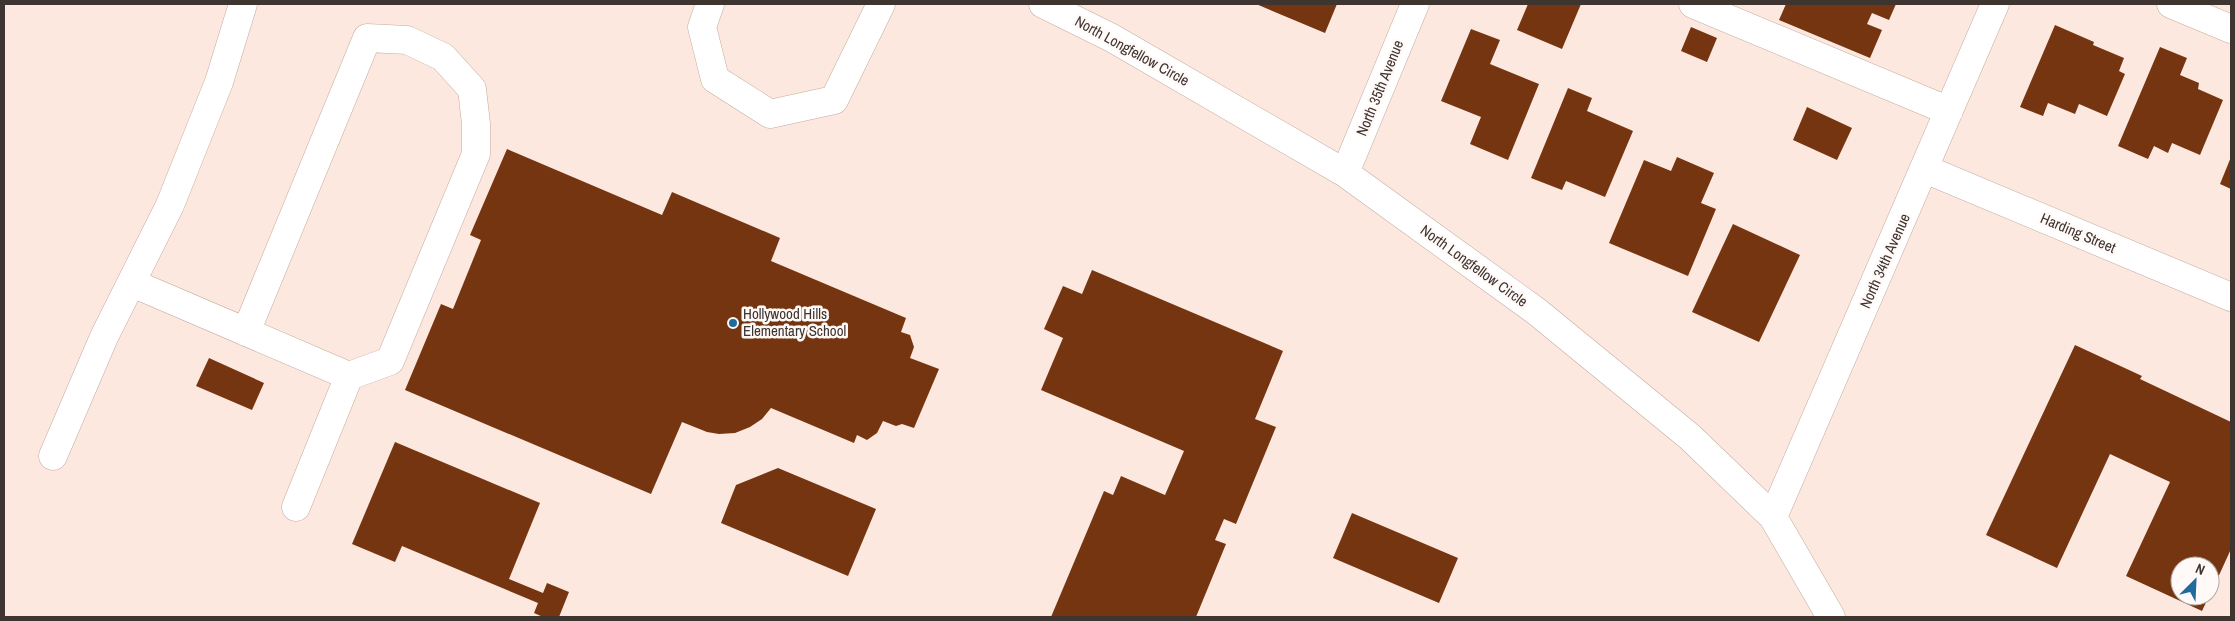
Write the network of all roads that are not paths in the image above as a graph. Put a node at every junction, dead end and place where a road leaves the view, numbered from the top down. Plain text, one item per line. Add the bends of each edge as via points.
1 (243, 4) edge
2 (710, 4) edge
3 (881, 4) edge
4 (1043, 4) edge
5 (1415, 4) edge
6 (1995, 4) edge
7 (2171, 4) edge
8 (1698, 5) edge
9 (2231, 29) edge
10 (1949, 111) junction
11 (1925, 169) junction
12 (1345, 173) junction
13 (132, 283) junction
14 (2231, 297) edge
15 (246, 332) junction
16 (349, 376) junction
17 (53, 456) dead end
18 (296, 507) dead end
19 (1773, 517) junction
20 (1831, 617) edge

1 - 13 street via 219,82 170,205
2 - 3 street via 702,27 715,79 770,114 834,100
4 - 12 street, North Longfellow Circle via 1112,38
5 - 12 street, North 35th Avenue
6 - 10 street, North 34th Avenue
7 - 9 street
8 - 10 street
10 - 11 street, North 34th Avenue
11 - 14 street, Harding Street
11 - 19 street, North 34th Avenue
12 - 19 street, North Longfellow Circle via 1536,311 1690,437
13 - 15 street
13 - 17 street via 104,337
15 - 16 street
15 - 16 street via 367,38 407,40 443,57 472,89 476,154 390,362
16 - 18 street
19 - 20 street, North Longfellow Circle

